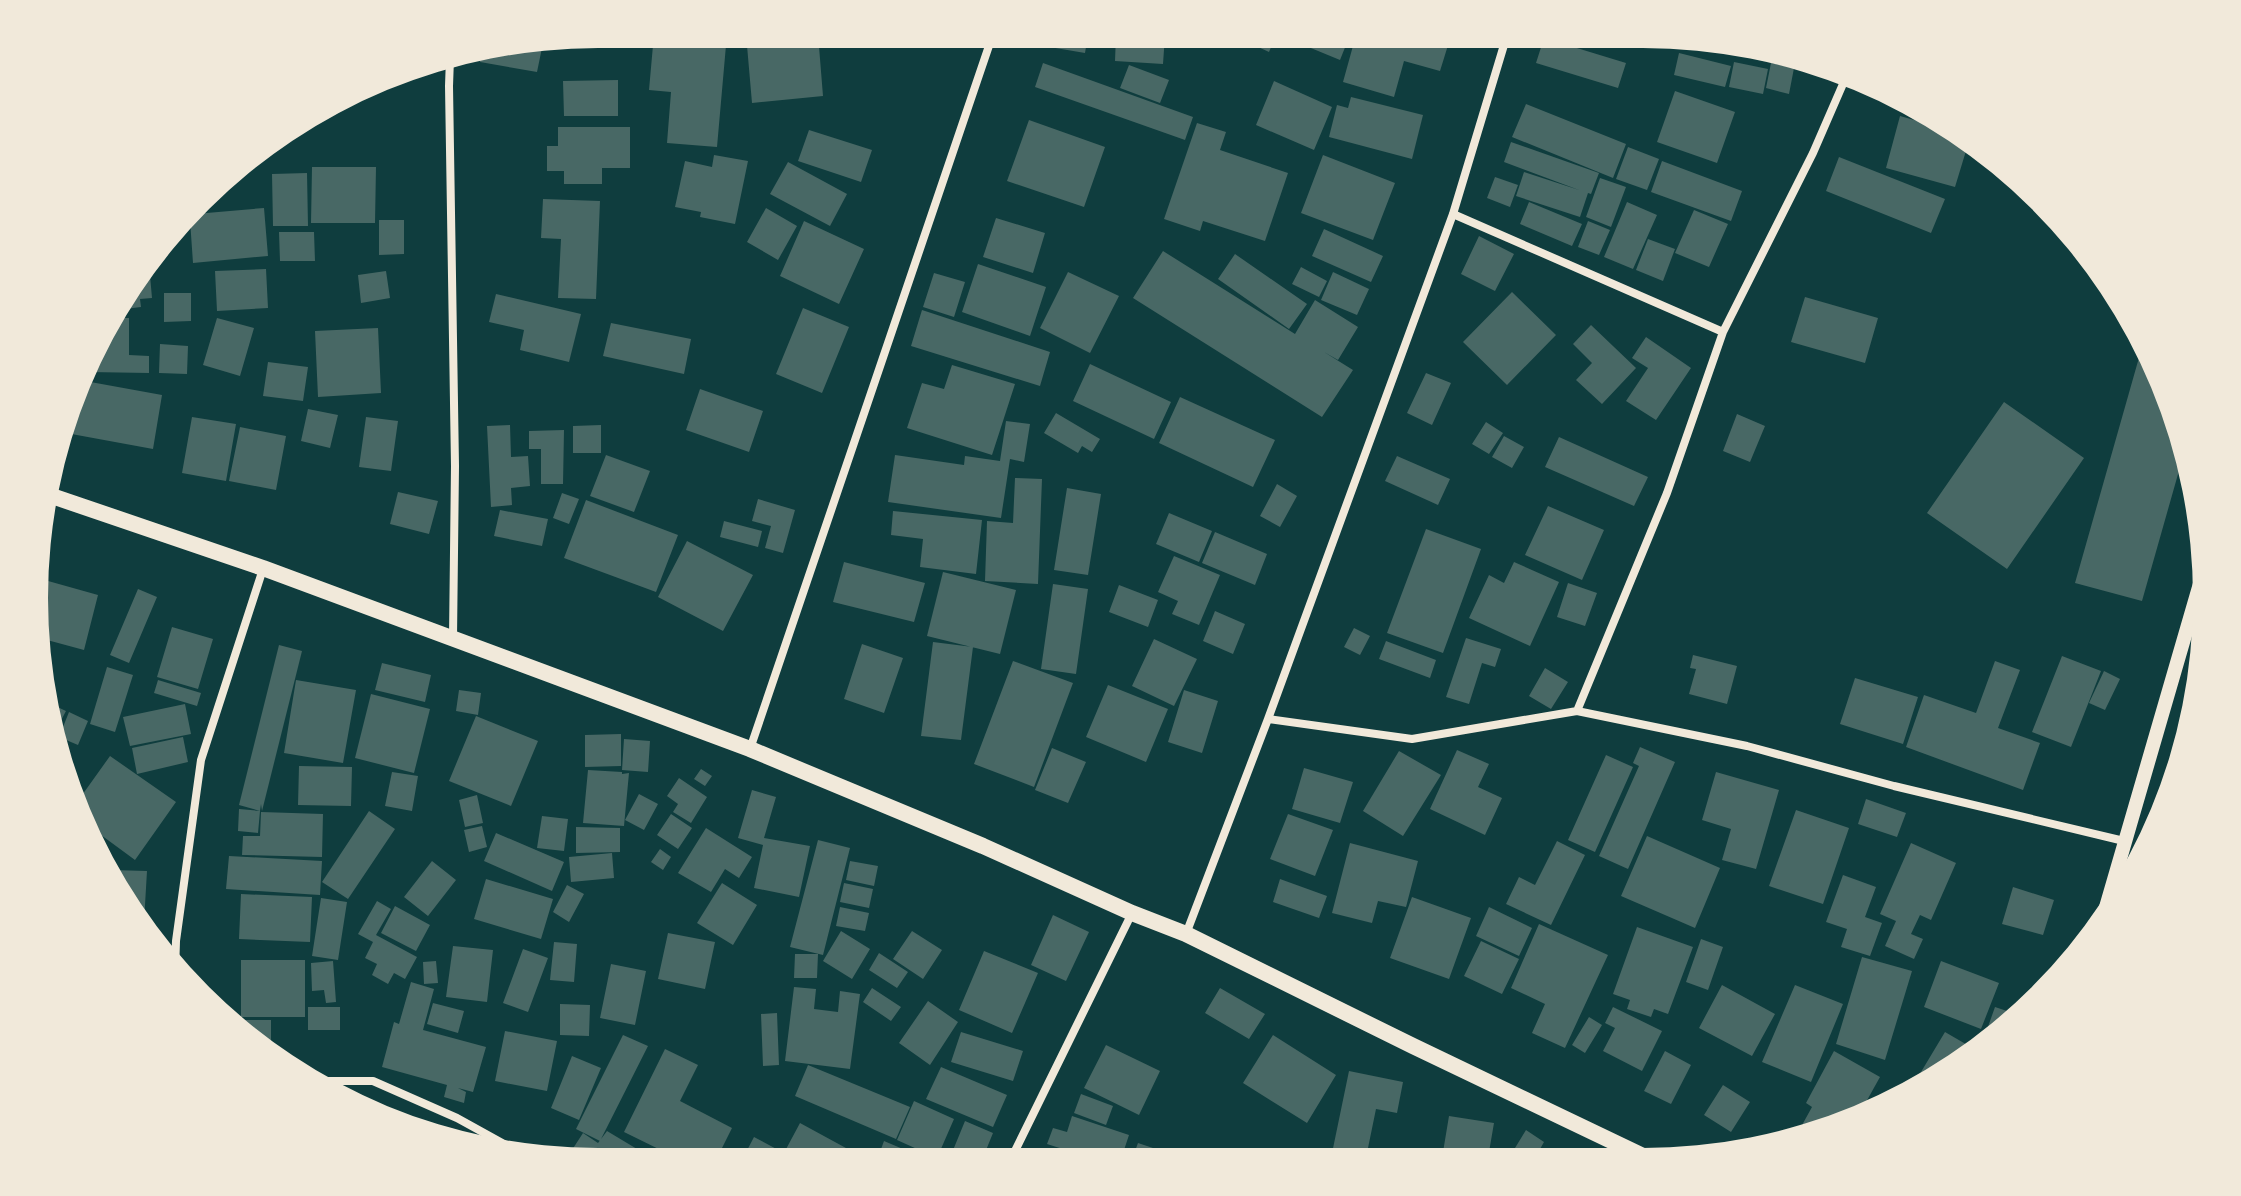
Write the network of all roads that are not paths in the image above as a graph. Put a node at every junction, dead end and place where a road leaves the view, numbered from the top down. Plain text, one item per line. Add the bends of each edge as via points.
1 (988, 48) edge
2 (1503, 48) edge
3 (450, 69) edge
4 (1842, 86) edge
5 (1453, 214) junction
6 (1723, 332) junction
7 (58, 498) edge
8 (263, 568) junction
9 (2193, 608) edge
10 (453, 638) junction
11 (1577, 711) junction
12 (1268, 719) junction
13 (750, 749) junction
14 (2124, 841) junction
15 (2112, 884) edge
16 (1132, 913) junction
17 (1186, 934) junction
18 (176, 950) edge
19 (336, 1081) edge
20 (492, 1137) edge
21 (1016, 1148) edge
22 (1626, 1148) edge

1 - 13 street
2 - 5 street
3 - 10 street
4 - 6 street
5 - 6 street
5 - 12 street
6 - 11 street via 1667,493
7 - 8 main road
8 - 10 main road
8 - 18 street via 201,760
9 - 14 street
10 - 13 main road
11 - 12 street via 1412,739
11 - 14 street via 1747,746
12 - 17 street
13 - 16 main road
14 - 15 street
16 - 17 main road
16 - 21 street
17 - 22 main road
19 - 20 street via 373,1081

